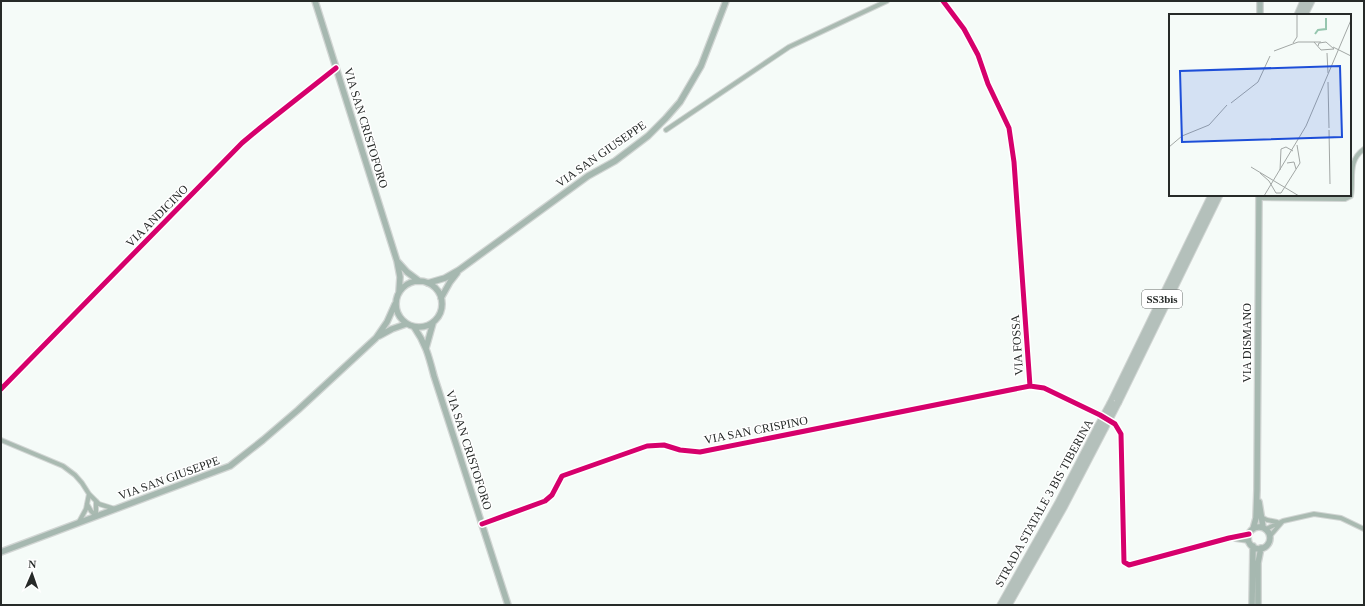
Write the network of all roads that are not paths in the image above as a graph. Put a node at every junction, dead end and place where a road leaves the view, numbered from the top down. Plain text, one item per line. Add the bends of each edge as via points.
1 (315, 1) edge
2 (726, 1) edge
3 (887, 1) edge
4 (944, 1) edge
5 (1260, 1) edge
6 (1304, 1) edge
7 (1311, 1) edge
8 (1260, 14) edge
9 (1298, 14) edge
10 (1304, 14) edge
11 (336, 68) junction
12 (666, 130) dead end
13 (1364, 148) edge
14 (1351, 184) edge
15 (1212, 196) edge
16 (1218, 196) edge
17 (1350, 196) edge
18 (1259, 197) edge
19 (397, 261) junction
20 (459, 270) junction
21 (420, 281) junction
22 (428, 283) junction
23 (399, 292) junction
24 (442, 298) junction
25 (396, 304) junction
26 (433, 323) junction
27 (406, 324) junction
28 (414, 327) junction
29 (376, 338) junction
30 (426, 348) junction
31 (1030, 386) junction
32 (1, 389) edge
33 (1114, 403) junction
34 (1101, 428) junction
35 (1, 440) edge
36 (1258, 490) junction
37 (89, 494) junction
38 (96, 502) junction
39 (87, 504) junction
40 (115, 510) junction
41 (96, 516) junction
42 (1261, 517) junction
43 (1282, 521) junction
44 (79, 522) junction
45 (482, 524) junction
46 (1264, 528) junction
47 (1253, 529) junction
48 (1364, 529) edge
49 (1249, 534) junction
50 (1270, 536) junction
51 (1229, 538) junction
52 (1251, 544) junction
53 (1261, 548) junction
54 (1, 552) edge
55 (508, 605) edge
56 (1001, 605) edge
57 (1008, 605) edge
58 (1252, 605) edge
59 (1258, 605) edge

1 - 11 main road, VIA SAN CRISTOFORO
2 - 20 main road, VIA SAN GIUSEPPE via 701,66 680,102 666,118 648,136 615,161 588,176
3 - 12 street via 789,47
4 - 31 street, VIA FOSSA via 964,29 978,55 988,84 1009,128 1014,162
5 - 8 main road
6 - 9 highway
7 - 10 highway
11 - 19 main road, VIA SAN CRISTOFORO
11 - 32 street, VIA ANDICINO via 242,143
13 - 14 street via 1357,153 1353,161
15 - 33 highway, STRADA STATALE 3 BIS TIBERINA / SS3bis
16 - 33 highway, STRADA STATALE 3 BIS TIBERINA / SS3bis
17 - 18 street via 1345,199
18 - 36 main road, VIA DISMANO
19 - 21 main road, VIA SAN CRISTOFORO
19 - 23 main road, VIA SAN CRISTOFORO
20 - 22 main road, VIA SAN GIUSEPPE
20 - 24 main road, VIA SAN GIUSEPPE
21 - 22 main road
21 - 23 main road via 408,284
22 - 24 main road via 437,289
23 - 25 main road
24 - 26 main road via 441,312
25 - 27 main road via 398,315
25 - 29 main road, VIA SAN GIUSEPPE
26 - 28 main road via 420,328
26 - 30 main road
27 - 28 main road
27 - 29 main road, VIA SAN GIUSEPPE via 392,328
28 - 30 main road, VIA SAN CRISTOFORO
29 - 40 main road, VIA SAN GIUSEPPE via 292,415 230,466
30 - 45 main road, VIA SAN CRISTOFORO
31 - 45 street, VIA SAN CRISPINO via 700,452 664,445 647,446 562,476 552,495 545,501
31 - 51 street, VIA FOSSA via 1044,388 1100,415 1115,424 1121,434 1124,562 1129,565
33 - 34 highway, STRADA STATALE 3 BIS TIBERINA / SS3bis, bridge
34 - 56 highway, STRADA STATALE 3 BIS TIBERINA / SS3bis
34 - 57 highway, STRADA STATALE 3 BIS TIBERINA / SS3bis via 1064,506
35 - 37 street via 63,466 75,475
36 - 42 main road, VIA DISMANO
36 - 47 main road, VIA DISMANO
37 - 38 street
37 - 39 street
38 - 40 street
38 - 41 street
39 - 41 street
39 - 44 street
40 - 41 main road, VIA SAN GIUSEPPE
41 - 44 main road, VIA SAN GIUSEPPE
42 - 43 street via 1272,522
42 - 46 main road, VIA DISMANO
43 - 46 street
43 - 48 street via 1314,514 1341,518
43 - 50 street
44 - 54 main road, VIA SAN GIUSEPPE
45 - 55 main road, VIA SAN CRISTOFORO
46 - 47 main road
46 - 50 main road
47 - 49 main road
49 - 51 street, VIA FOSSA
49 - 52 main road
50 - 53 main road via 1270,540
51 - 52 street, VIA FOSSA
52 - 53 main road
52 - 58 main road
53 - 59 main road via 1258,562

